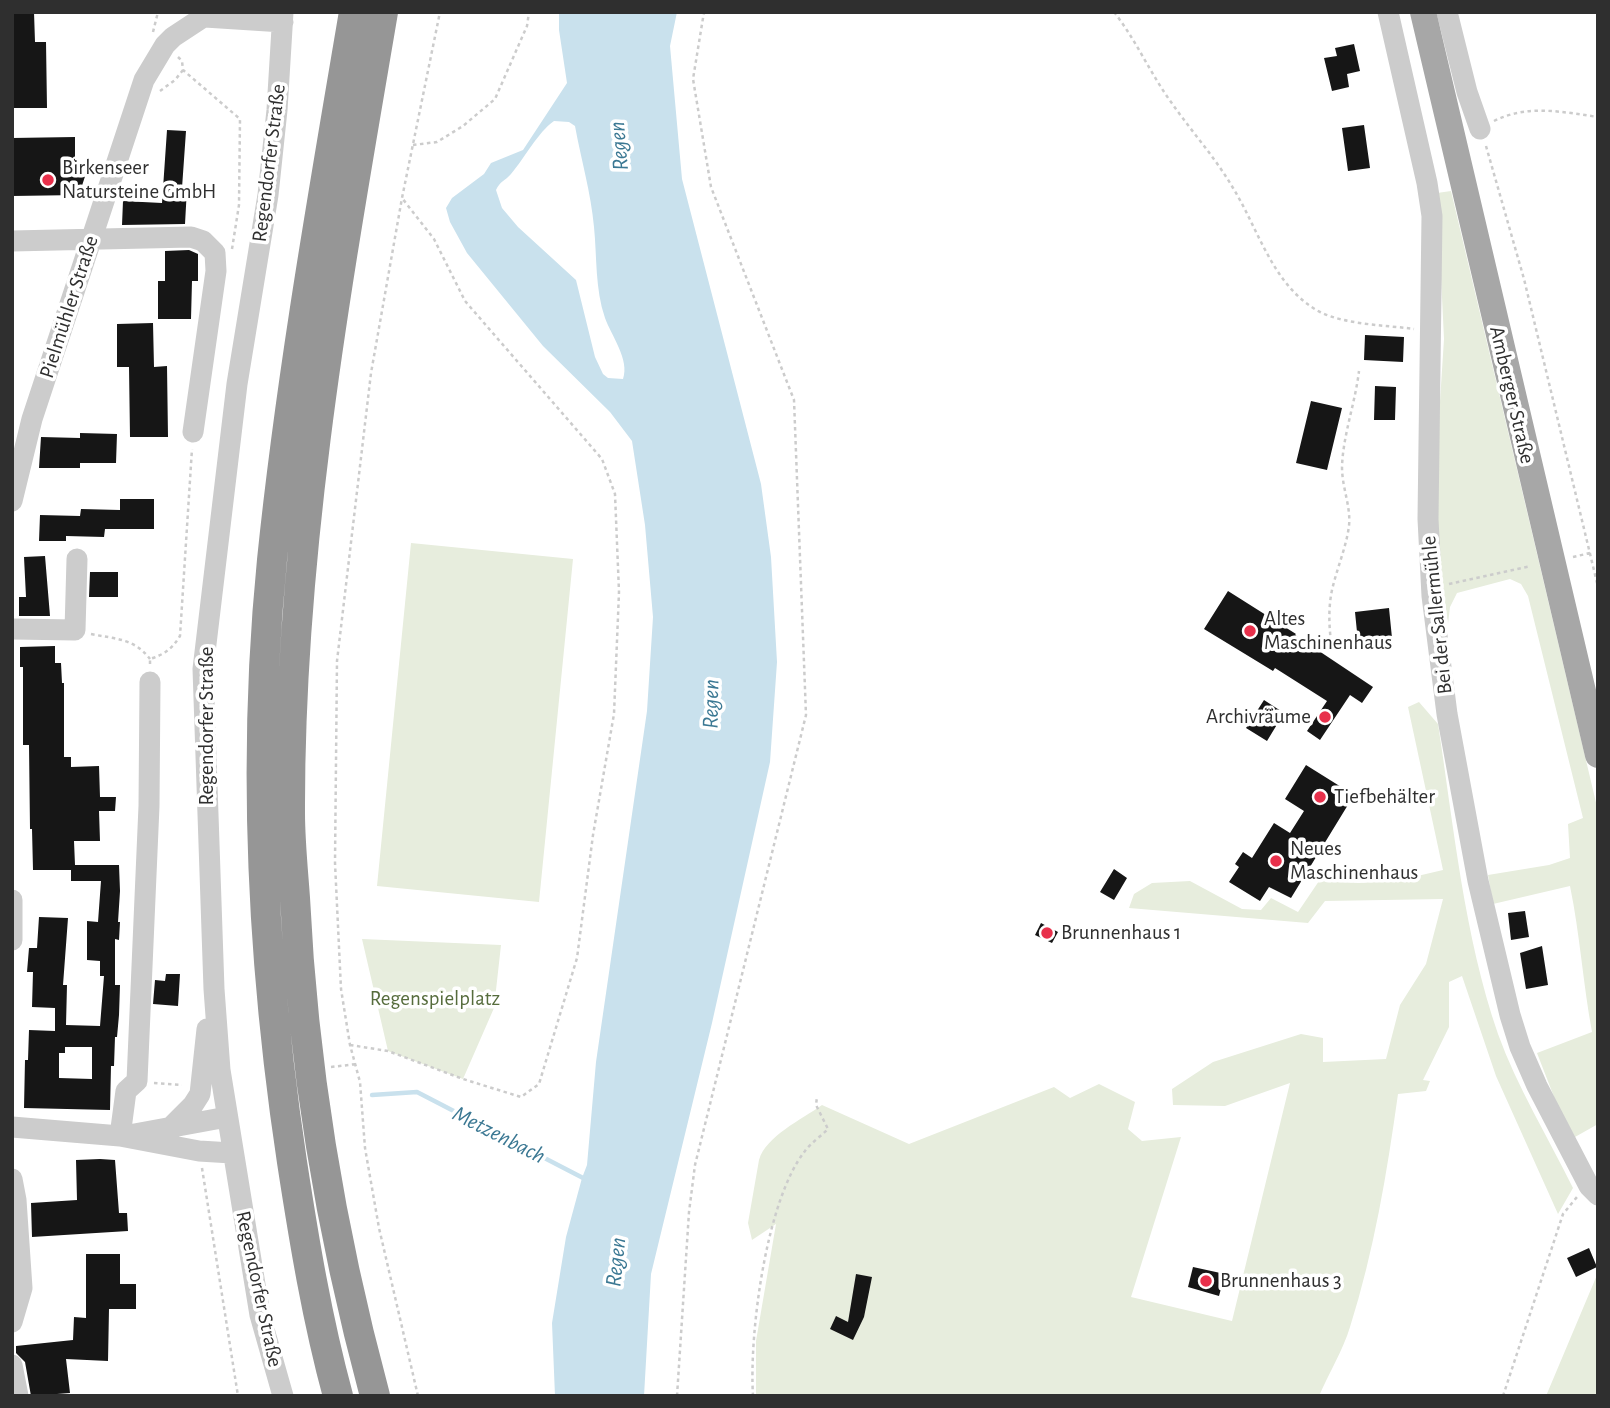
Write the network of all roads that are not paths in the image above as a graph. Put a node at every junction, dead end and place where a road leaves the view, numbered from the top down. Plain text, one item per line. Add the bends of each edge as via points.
1 (354, 12) edge
2 (383, 12) edge
3 (1388, 12) edge
4 (1447, 12) edge
5 (200, 16) edge
6 (283, 17) edge
7 (1425, 23) edge
8 (1480, 129) road end
9 (12, 241) edge
10 (90, 241) junction
11 (193, 432) road end
12 (12, 501) edge
13 (77, 559) dead end
14 (12, 629) edge
15 (150, 682) road end
16 (1598, 755) edge
17 (12, 900) edge
18 (13, 918) edge
19 (12, 940) edge
20 (214, 989) junction
21 (227, 1116) junction
22 (173, 1125) junction
23 (12, 1126) edge
24 (120, 1136) junction
25 (232, 1153) junction
26 (12, 1179) edge
27 (1593, 1191) edge
28 (17, 1269) edge
29 (12, 1322) edge
30 (12, 1365) edge
31 (18, 1396) edge
32 (283, 1396) edge
33 (338, 1396) edge
34 (375, 1396) edge

1 - 33 highway via 293,383 272,563 263,696 262,815 269,967 306,1249
2 - 34 highway via 336,285 302,559 290,816 298,962 313,1097 332,1217
3 - 27 street, Bei der Sallermühle via 1432,216 1428,519 1450,727 1478,881 1510,1015 1537,1086
4 - 8 street
5 - 6 street, Pielmühler Straße
5 - 10 street, Pielmühler Straße via 165,46 149,70
6 - 20 street, Regendorfer Straße via 268,195 237,384 203,669
7 - 16 main road, Amberger Straße
9 - 10 street
10 - 11 street via 191,237 215,253
10 - 12 street, Pielmühler Straße via 32,419
13 - 14 street via 75,630
15 - 24 street via 136,1081 126,1091
17 - 18 street
18 - 19 street
20 - 21 street, Regendorfer Straße
20 - 22 street via 200,1094
21 - 22 street
21 - 25 street, Regendorfer Straße
22 - 24 street
23 - 24 street
24 - 25 street
25 - 32 street, Regendorfer Straße via 260,1315
26 - 28 street
28 - 29 street via 22,1288
30 - 31 street

